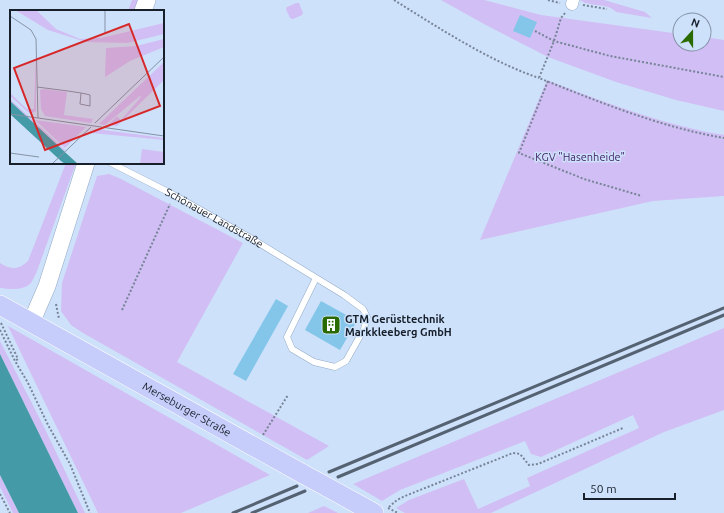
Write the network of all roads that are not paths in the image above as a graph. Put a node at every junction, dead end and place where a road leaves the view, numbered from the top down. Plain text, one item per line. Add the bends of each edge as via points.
1 (147, 0) edge
2 (143, 10) edge
3 (86, 164) edge
4 (113, 164) edge
5 (316, 278) junction
6 (0, 305) edge
7 (31, 323) junction
8 (374, 513) edge

1 - 2 street
3 - 7 street via 47,286
4 - 5 lane, Schönauer Landstraße via 174,195
5 - 5 lane, Schönauer Landstraße via 344,295 363,310 367,317 364,329 346,361 335,367 314,362 292,349 287,337
6 - 7 main road, Merseburger Straße
7 - 8 main road, Merseburger Straße, bridge

